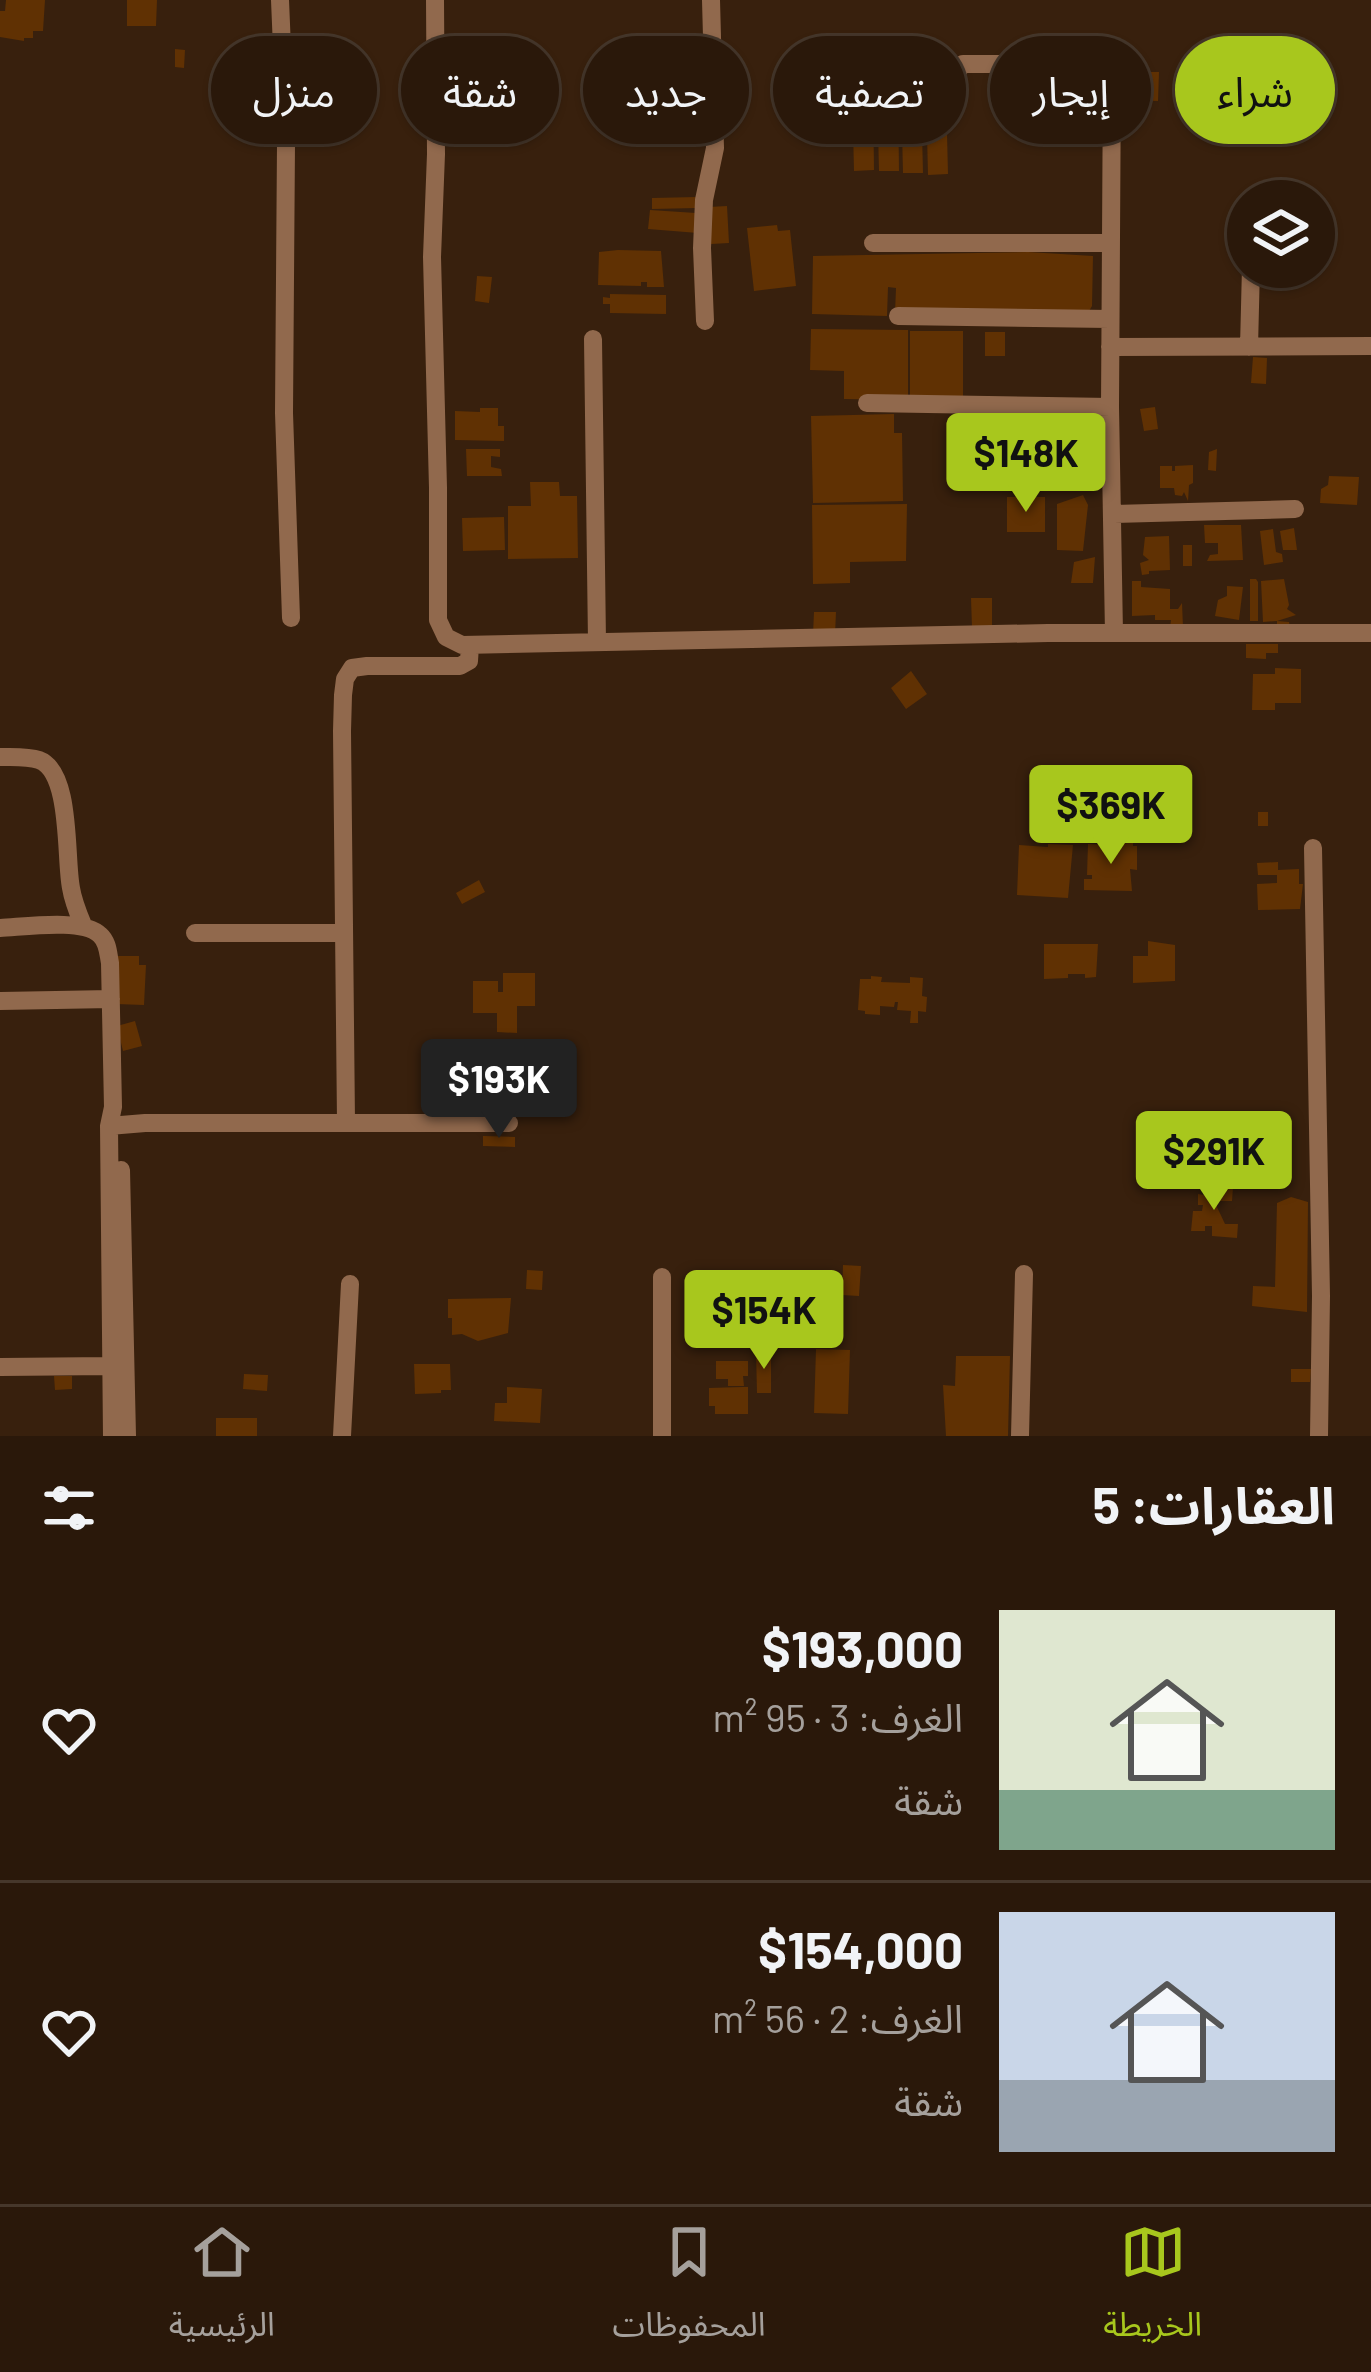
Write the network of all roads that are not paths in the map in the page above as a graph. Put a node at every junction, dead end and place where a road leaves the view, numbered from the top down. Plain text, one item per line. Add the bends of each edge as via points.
1 (280, 0) edge
2 (435, 0) edge
3 (711, 0) edge
4 (966, 64) edge
5 (872, 243) dead end
6 (1111, 243) junction
7 (1250, 288) edge
8 (898, 316) dead end
9 (1110, 319) junction
10 (705, 322) dead end
11 (592, 339) dead end
12 (1110, 346) junction
13 (1371, 346) edge
14 (1249, 347) junction
15 (867, 403) dead end
16 (1110, 407) junction
17 (1295, 509) dead end
18 (1114, 514) junction
19 (291, 618) dead end
20 (1371, 633) edge
21 (1114, 634) junction
22 (597, 642) junction
23 (470, 645) junction
24 (0, 757) edge
25 (1313, 848) dead end
26 (83, 926) junction
27 (0, 928) edge
28 (195, 933) dead end
29 (344, 933) junction
30 (111, 999) junction
31 (0, 1001) edge
32 (114, 1119) junction
33 (346, 1122) junction
34 (509, 1124) dead end
35 (1024, 1274) dead end
36 (662, 1277) dead end
37 (350, 1284) dead end
38 (110, 1366) junction
39 (0, 1367) edge
40 (112, 1436) edge
41 (127, 1436) edge
42 (342, 1436) edge
43 (662, 1436) edge
44 (1020, 1436) edge
45 (1319, 1436) edge

1 - 19 street
2 - 23 street via 438,620 446,637
3 - 10 street via 715,148 704,200
4 - 6 street via 1111,67
5 - 6 street
6 - 9 street
7 - 14 street
8 - 9 street
9 - 12 street
11 - 22 street
12 - 14 street
12 - 16 street
13 - 14 street
15 - 16 street
16 - 18 street
17 - 18 street
18 - 21 street
20 - 21 street
21 - 22 street
22 - 23 street
23 - 29 street via 460,666 367,665 345,679
24 - 26 street via 50,767
25 - 45 street
26 - 27 street
26 - 30 street via 107,946
28 - 29 street
29 - 33 street
30 - 31 street
30 - 32 street
32 - 33 street
32 - 38 street
32 - 41 street
33 - 34 street
35 - 44 street
36 - 43 street
37 - 42 street
38 - 39 street
38 - 40 street

